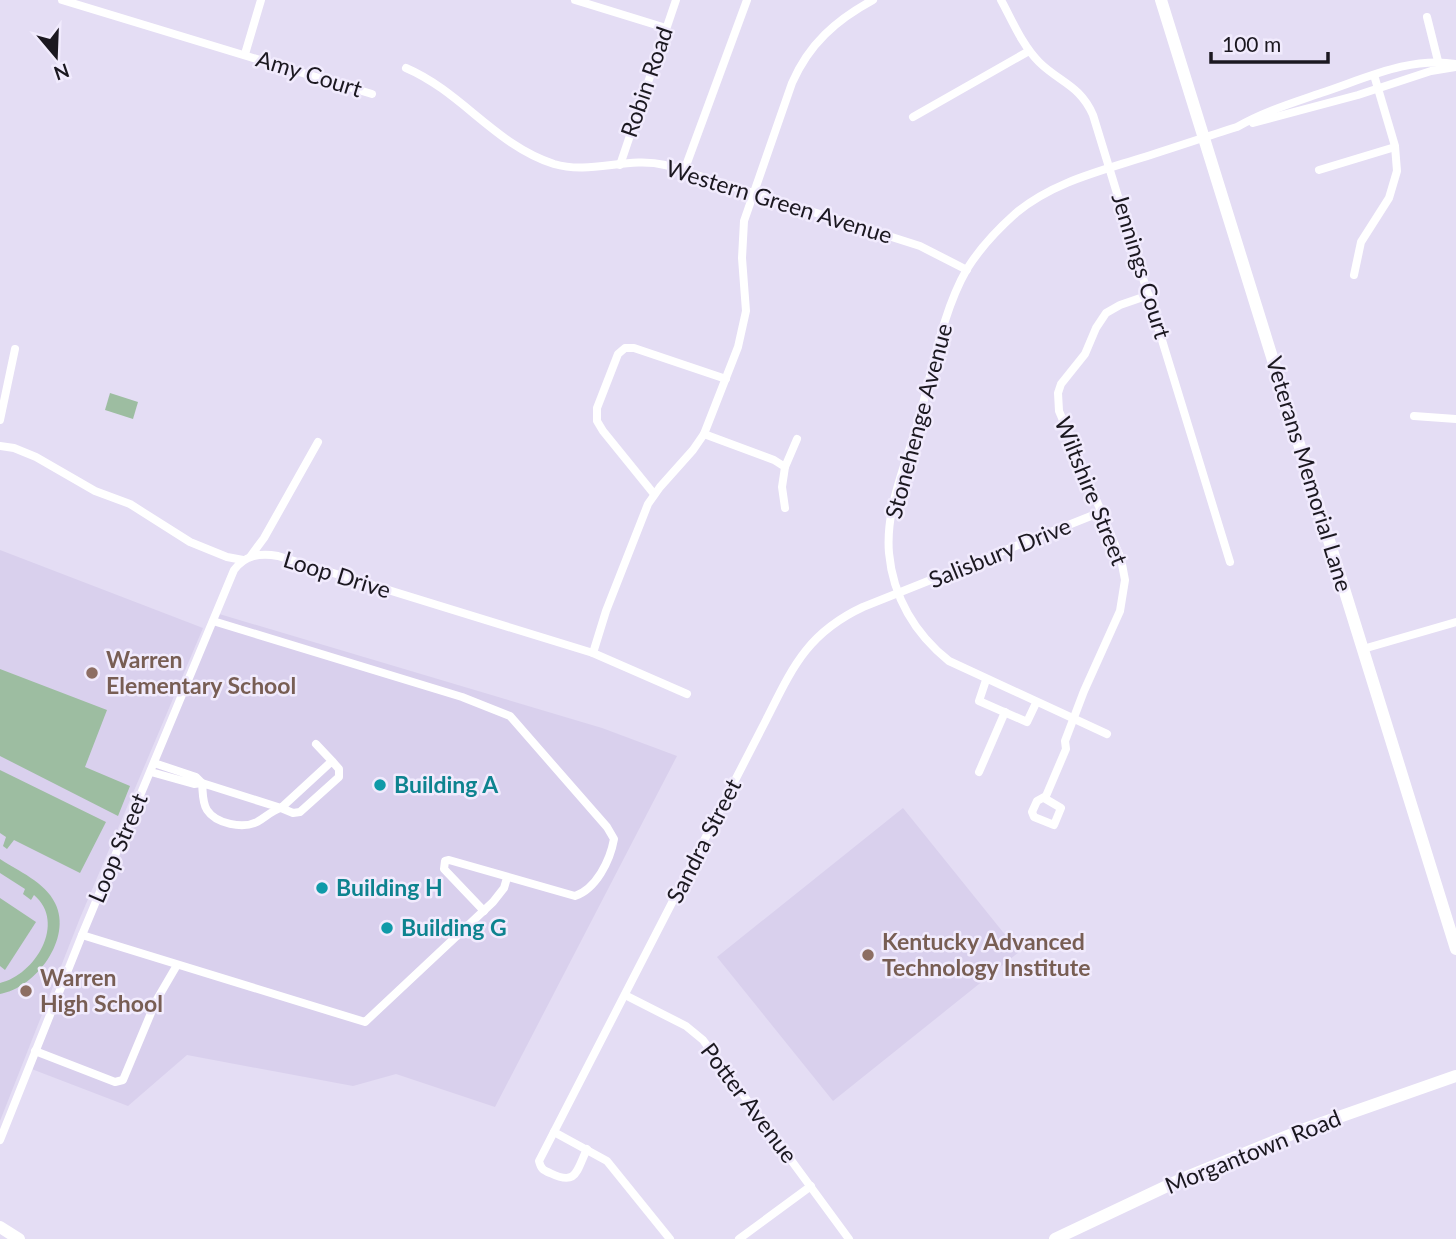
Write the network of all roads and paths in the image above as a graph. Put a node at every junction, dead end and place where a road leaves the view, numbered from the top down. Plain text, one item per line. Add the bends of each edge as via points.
1 (62, 0) edge
2 (261, 0) edge
3 (575, 0) edge
4 (676, 0) edge
5 (747, 0) edge
6 (873, 0) edge
7 (1001, 0) edge
8 (1161, 0) edge
9 (1427, 17) dead end
10 (666, 28) junction
11 (1030, 51) junction
12 (245, 54) junction
13 (1438, 61) junction
14 (1456, 66) edge
15 (406, 68) dead end
16 (1374, 75) junction
17 (1378, 89) junction
18 (372, 94) dead end
19 (914, 117) dead end
20 (1237, 127) junction
21 (1204, 138) junction
22 (1395, 147) junction
23 (620, 164) junction
24 (1111, 167) junction
25 (1319, 170) dead end
26 (684, 171) junction
27 (753, 192) junction
28 (967, 270) junction
29 (1354, 275) dead end
30 (1149, 295) junction
31 (15, 349) dead end
32 (726, 379) junction
33 (1414, 416) dead end
34 (0, 419) edge
35 (1456, 419) edge
36 (704, 434) junction
37 (797, 439) dead end
38 (317, 442) dead end
39 (0, 446) edge
40 (785, 467) junction
41 (654, 494) junction
42 (785, 508) dead end
43 (1101, 512) junction
44 (247, 559) junction
45 (1230, 562) dead end
46 (898, 594) junction
47 (213, 621) junction
48 (1456, 621) edge
49 (1363, 649) junction
50 (593, 653) junction
51 (986, 680) junction
52 (687, 694) dead end
53 (1036, 703) junction
54 (1005, 712) junction
55 (1073, 720) junction
56 (1107, 734) dead end
57 (316, 744) dead end
58 (332, 761) junction
59 (152, 767) junction
60 (979, 772) dead end
61 (202, 783) junction
62 (1044, 798) dead end
63 (263, 802) junction
64 (281, 808) junction
65 (266, 816) junction
66 (507, 878) junction
67 (484, 911) junction
68 (82, 935) junction
69 (1456, 949) edge
70 (177, 965) junction
71 (625, 995) junction
72 (36, 1051) junction
73 (1456, 1076) edge
74 (554, 1132) junction
75 (0, 1140) edge
76 (587, 1149) junction
77 (811, 1186) junction
78 (0, 1227) edge
79 (19, 1239) edge
80 (670, 1239) edge
81 (739, 1239) edge
82 (849, 1239) edge
83 (1055, 1239) edge

1 - 12 street, Amy Court
2 - 12 street
3 - 10 street
4 - 10 street, Robin Road
5 - 26 street
6 - 27 street via 834,24 800,64
7 - 11 street, Jennings Court
8 - 21 main road, Veterans Memorial Lane
9 - 13 street
10 - 23 street, Robin Road
11 - 19 street
11 - 24 street, Jennings Court via 1084,97
12 - 18 street, Amy Court
13 - 14 street
13 - 16 street
14 - 17 street
15 - 23 street, Western Green Avenue via 444,88 490,129 526,153 568,167
16 - 17 street
16 - 20 street
17 - 20 street
17 - 22 street
20 - 21 street, Stonehenge Avenue
21 - 24 street, Stonehenge Avenue
21 - 49 main road, Veterans Memorial Lane
22 - 25 street
22 - 29 street via 1393,189 1361,242
23 - 26 street, Western Green Avenue via 648,162
24 - 28 street, Stonehenge Avenue via 1037,198 998,231
24 - 30 street, Jennings Court
26 - 27 street, Western Green Avenue
27 - 28 street, Western Green Avenue via 929,249
27 - 32 street via 742,238 743,332
28 - 46 street, Stonehenge Avenue via 948,317 893,506 889,553
30 - 43 street, Wiltshire Street via 1106,313 1058,393 1059,411
30 - 45 street, Jennings Court
31 - 34 street
32 - 36 street
32 - 41 street via 634,348 625,348 615,358 597,408 597,421
33 - 35 street
36 - 40 street
36 - 41 street
37 - 40 street
38 - 44 street, Loop Street via 264,538
39 - 44 street, Loop Drive via 36,457 95,491 130,503 190,542 227,557
40 - 42 street
41 - 50 street
43 - 46 street, Salisbury Drive
43 - 55 street, Wiltshire Street via 1121,559 1125,590 1116,622
44 - 47 street, Loop Street via 234,570
44 - 50 street, Loop Drive via 262,554 278,556
46 - 51 street, Stonehenge Avenue via 933,647
46 - 71 street, Sandra Street via 836,621 802,654
47 - 59 street, Loop Street
47 - 66 street via 510,716 614,839 594,884 580,894 568,896
48 - 49 street
49 - 69 main road, Veterans Memorial Lane
50 - 52 street, Loop Drive
51 - 53 street, Stonehenge Avenue
51 - 54 street via 979,701
53 - 54 street via 1027,722
53 - 55 street, Stonehenge Avenue
54 - 60 street
55 - 56 street, Stonehenge Avenue
55 - 62 street, Wiltshire Street via 1066,749
57 - 58 street
58 - 64 street
58 - 64 street via 340,773 336,782 300,812
59 - 61 street via 196,777
59 - 68 street, Loop Street
61 - 63 street
61 - 65 street via 206,809 218,819 248,825
63 - 64 street
63 - 65 street
64 - 65 street
66 - 67 street
66 - 67 street via 445,861 444,869
67 - 70 street via 365,1022
68 - 70 street
68 - 72 street, Loop Street
70 - 72 street via 156,1001 123,1080 115,1082
71 - 74 street, Sandra Street
71 - 77 street, Potter Avenue via 686,1026 703,1040
72 - 75 street, Loop Street
73 - 83 main road, Morgantown Road via 1302,1130 1184,1178
74 - 76 street
74 - 76 street, Sandra Street via 539,1161 542,1169 569,1179
76 - 80 street via 617,1171
77 - 81 street
77 - 82 street, Potter Avenue
78 - 79 main road

